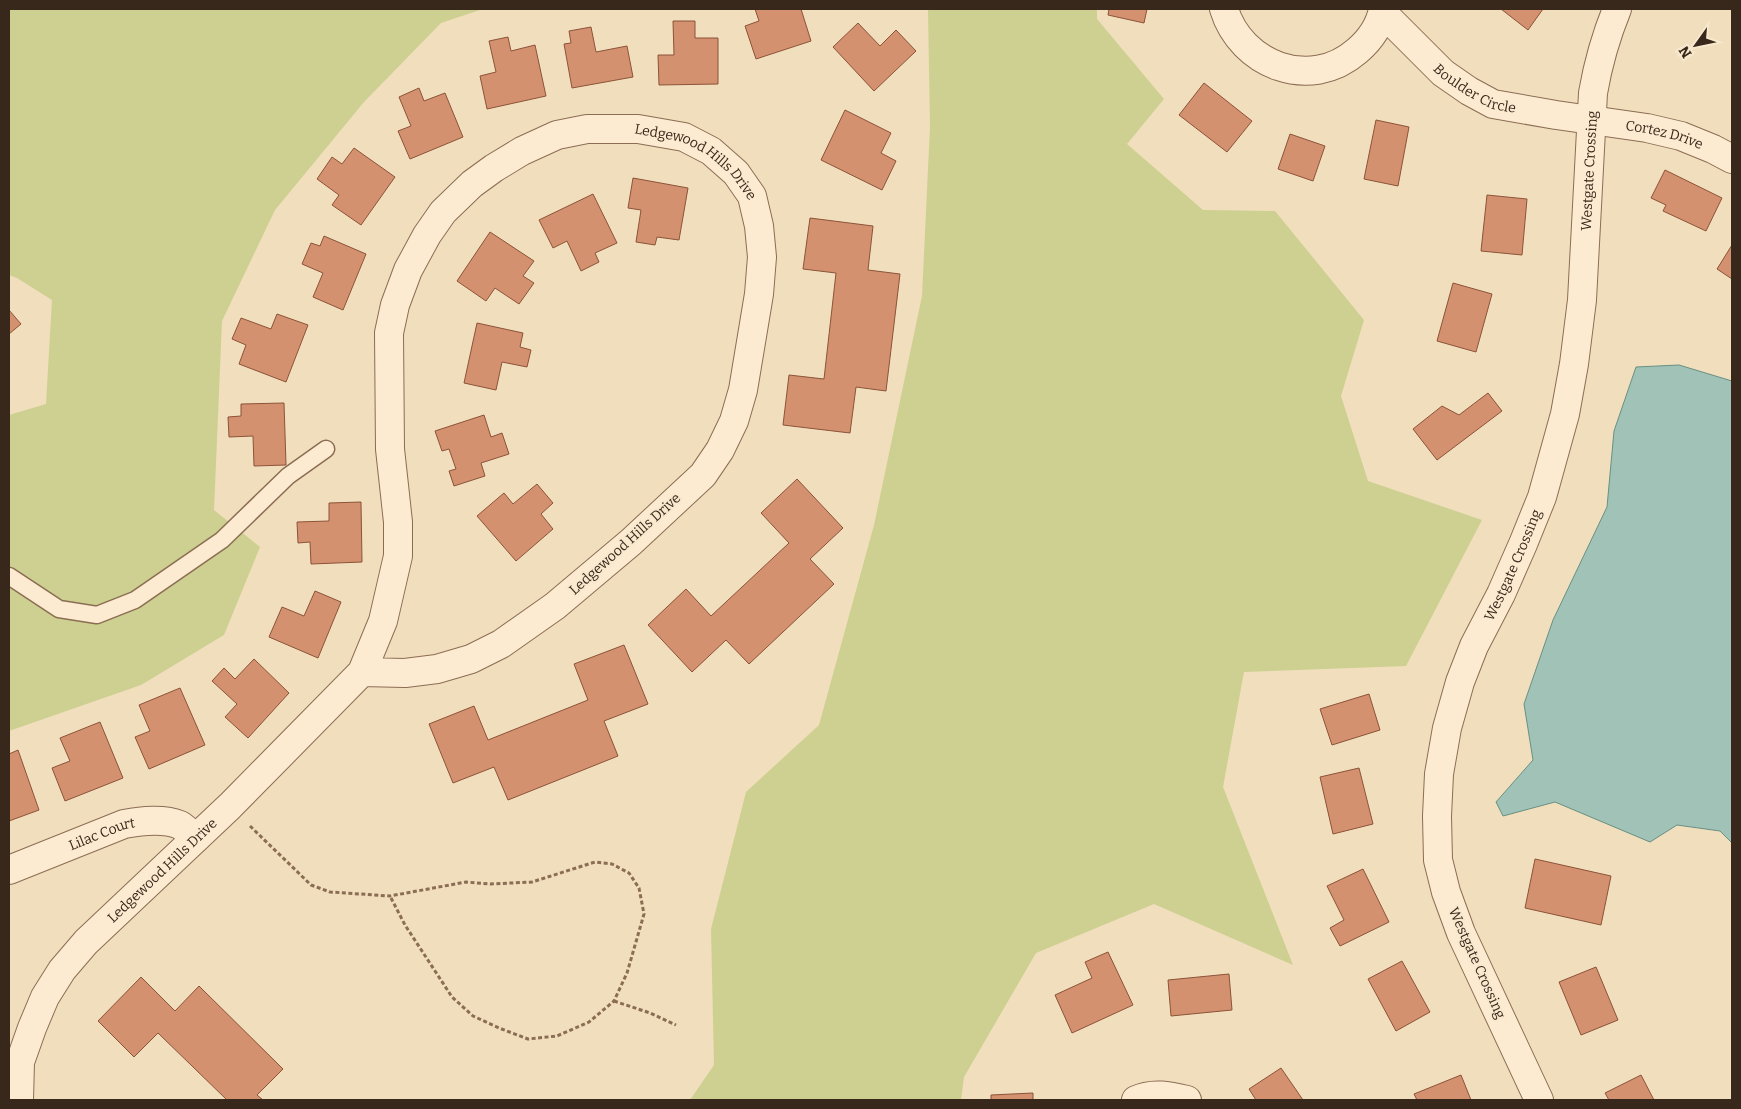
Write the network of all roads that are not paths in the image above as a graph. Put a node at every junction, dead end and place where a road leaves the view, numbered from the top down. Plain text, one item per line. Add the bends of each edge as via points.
1 (1224, 9) edge
2 (1617, 9) edge
3 (1383, 11) edge
4 (1591, 120) junction
5 (1732, 159) edge
6 (326, 449) dead end
7 (9, 576) edge
8 (362, 672) junction
9 (196, 838) junction
10 (9, 870) edge
11 (19, 1100) edge
12 (1136, 1100) edge
13 (1187, 1100) edge
14 (1539, 1100) edge

1 - 3 street, Boulder Circle via 1236,34 1254,54 1277,66 1304,70 1330,67 1354,54 1373,34
2 - 4 street, Westgate Crossing via 1598,65
3 - 4 street, Boulder Circle via 1443,73 1493,104
4 - 5 street, Cortez Drive via 1681,136
4 - 14 street, Westgate Crossing via 1582,300 1565,414 1542,497 1460,682 1447,728 1437,808 1438,860 1446,892 1461,933
6 - 7 lane via 288,476 222,540 136,600 97,615 59,609
8 - 8 street, Ledgewood Hills Drive via 405,673 437,669 471,659 501,644 555,606 631,542 703,475 720,450 734,421 743,390 760,294 762,257 752,196 736,172 711,151 684,137 638,129 587,129 556,135 522,151 472,184 443,212 427,235 408,270 389,333 390,449 398,522 398,556 383,621
8 - 9 street, Ledgewood Hills Drive
9 - 10 street, Lilac Court via 180,826 164,822 124,824
9 - 11 street, Ledgewood Hills Drive via 86,942 62,970 45,997 20,1062
12 - 13 street via 1165,1095

